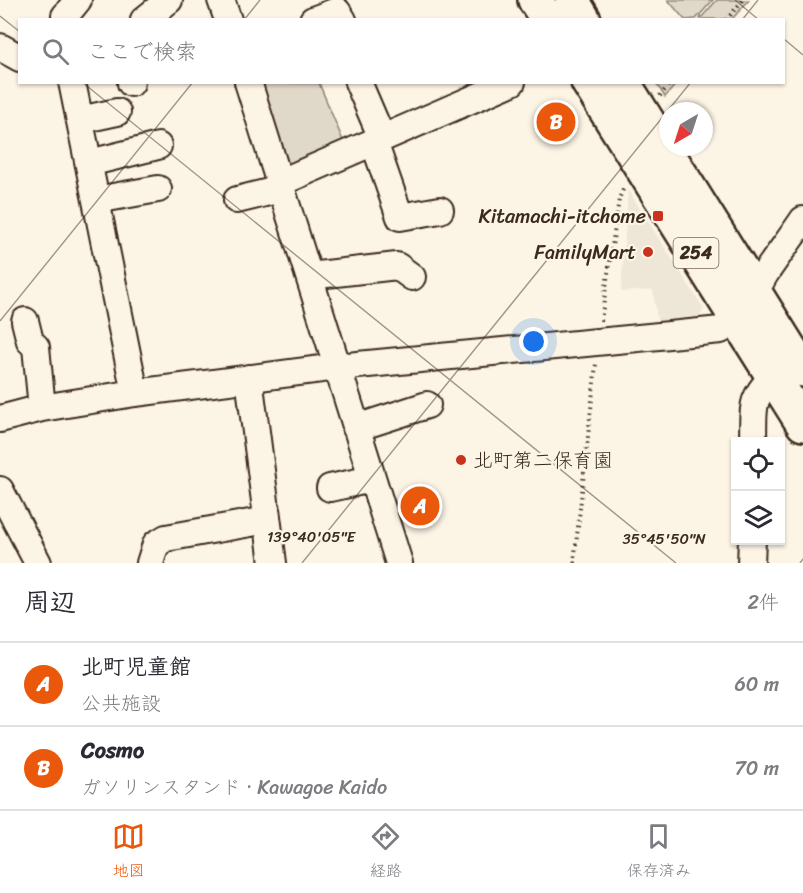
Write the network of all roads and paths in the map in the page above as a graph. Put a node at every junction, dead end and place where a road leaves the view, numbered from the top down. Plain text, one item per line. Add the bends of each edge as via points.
1 (78, 0) edge
2 (169, 0) edge
3 (221, 0) edge
4 (535, 0) edge
5 (572, 0) edge
6 (743, 0) edge
7 (66, 18) edge
8 (146, 18) edge
9 (227, 18) edge
10 (318, 18) edge
11 (342, 18) edge
12 (547, 18) edge
13 (583, 18) edge
14 (728, 18) edge
15 (72, 84) edge
16 (249, 84) edge
17 (359, 84) edge
18 (507, 84) edge
19 (589, 84) edge
20 (624, 84) edge
21 (669, 84) edge
22 (656, 100) dead end
23 (117, 111) dead end
24 (80, 120) junction
25 (378, 140) junction
26 (158, 146) dead end
27 (89, 163) junction
28 (625, 185) dead end
29 (280, 186) junction
30 (158, 189) dead end
31 (96, 200) junction
32 (237, 200) dead end
33 (440, 210) dead end
34 (803, 219) edge
35 (309, 276) junction
36 (412, 277) dead end
37 (746, 306) junction
38 (25, 321) dead end
39 (598, 341) junction
40 (337, 367) junction
41 (788, 373) edge
42 (249, 378) junction
43 (135, 393) junction
44 (427, 405) dead end
45 (42, 408) junction
46 (0, 419) edge
47 (803, 424) edge
48 (356, 428) junction
49 (753, 437) edge
50 (372, 479) junction
51 (330, 488) dead end
52 (0, 490) edge
53 (267, 520) junction
54 (752, 545) edge
55 (38, 563) edge
56 (150, 563) edge
57 (273, 563) edge
58 (399, 563) edge
59 (573, 563) edge
60 (751, 563) edge

1 - 7 street
2 - 8 street
3 - 9 street
4 - 12 highway
5 - 13 highway
6 - 14 path
10 - 11 street via 337,10
15 - 24 street
16 - 29 street
17 - 25 street
18 - 25 street
19 - 37 highway, 254
20 - 37 highway, 254
21 - 22 path
23 - 24 street
24 - 27 street
25 - 29 street
25 - 33 street via 400,217
26 - 27 street
27 - 31 street
28 - 39 path via 619,199
29 - 32 street
29 - 35 street
30 - 31 street
31 - 43 street
34 - 37 street
35 - 36 street via 397,266
35 - 40 street
37 - 39 street via 722,330
37 - 41 highway, 254
38 - 45 street via 30,341 36,347
39 - 40 street
39 - 59 path
40 - 42 street
40 - 48 street
41 - 47 highway, 254
41 - 49 street via 759,391 754,402
42 - 43 street
42 - 53 street
43 - 45 street
44 - 48 street
45 - 46 street
48 - 50 street
50 - 51 street
50 - 58 street
52 - 55 street
53 - 56 street via 166,538 156,544
53 - 57 street
54 - 60 street

